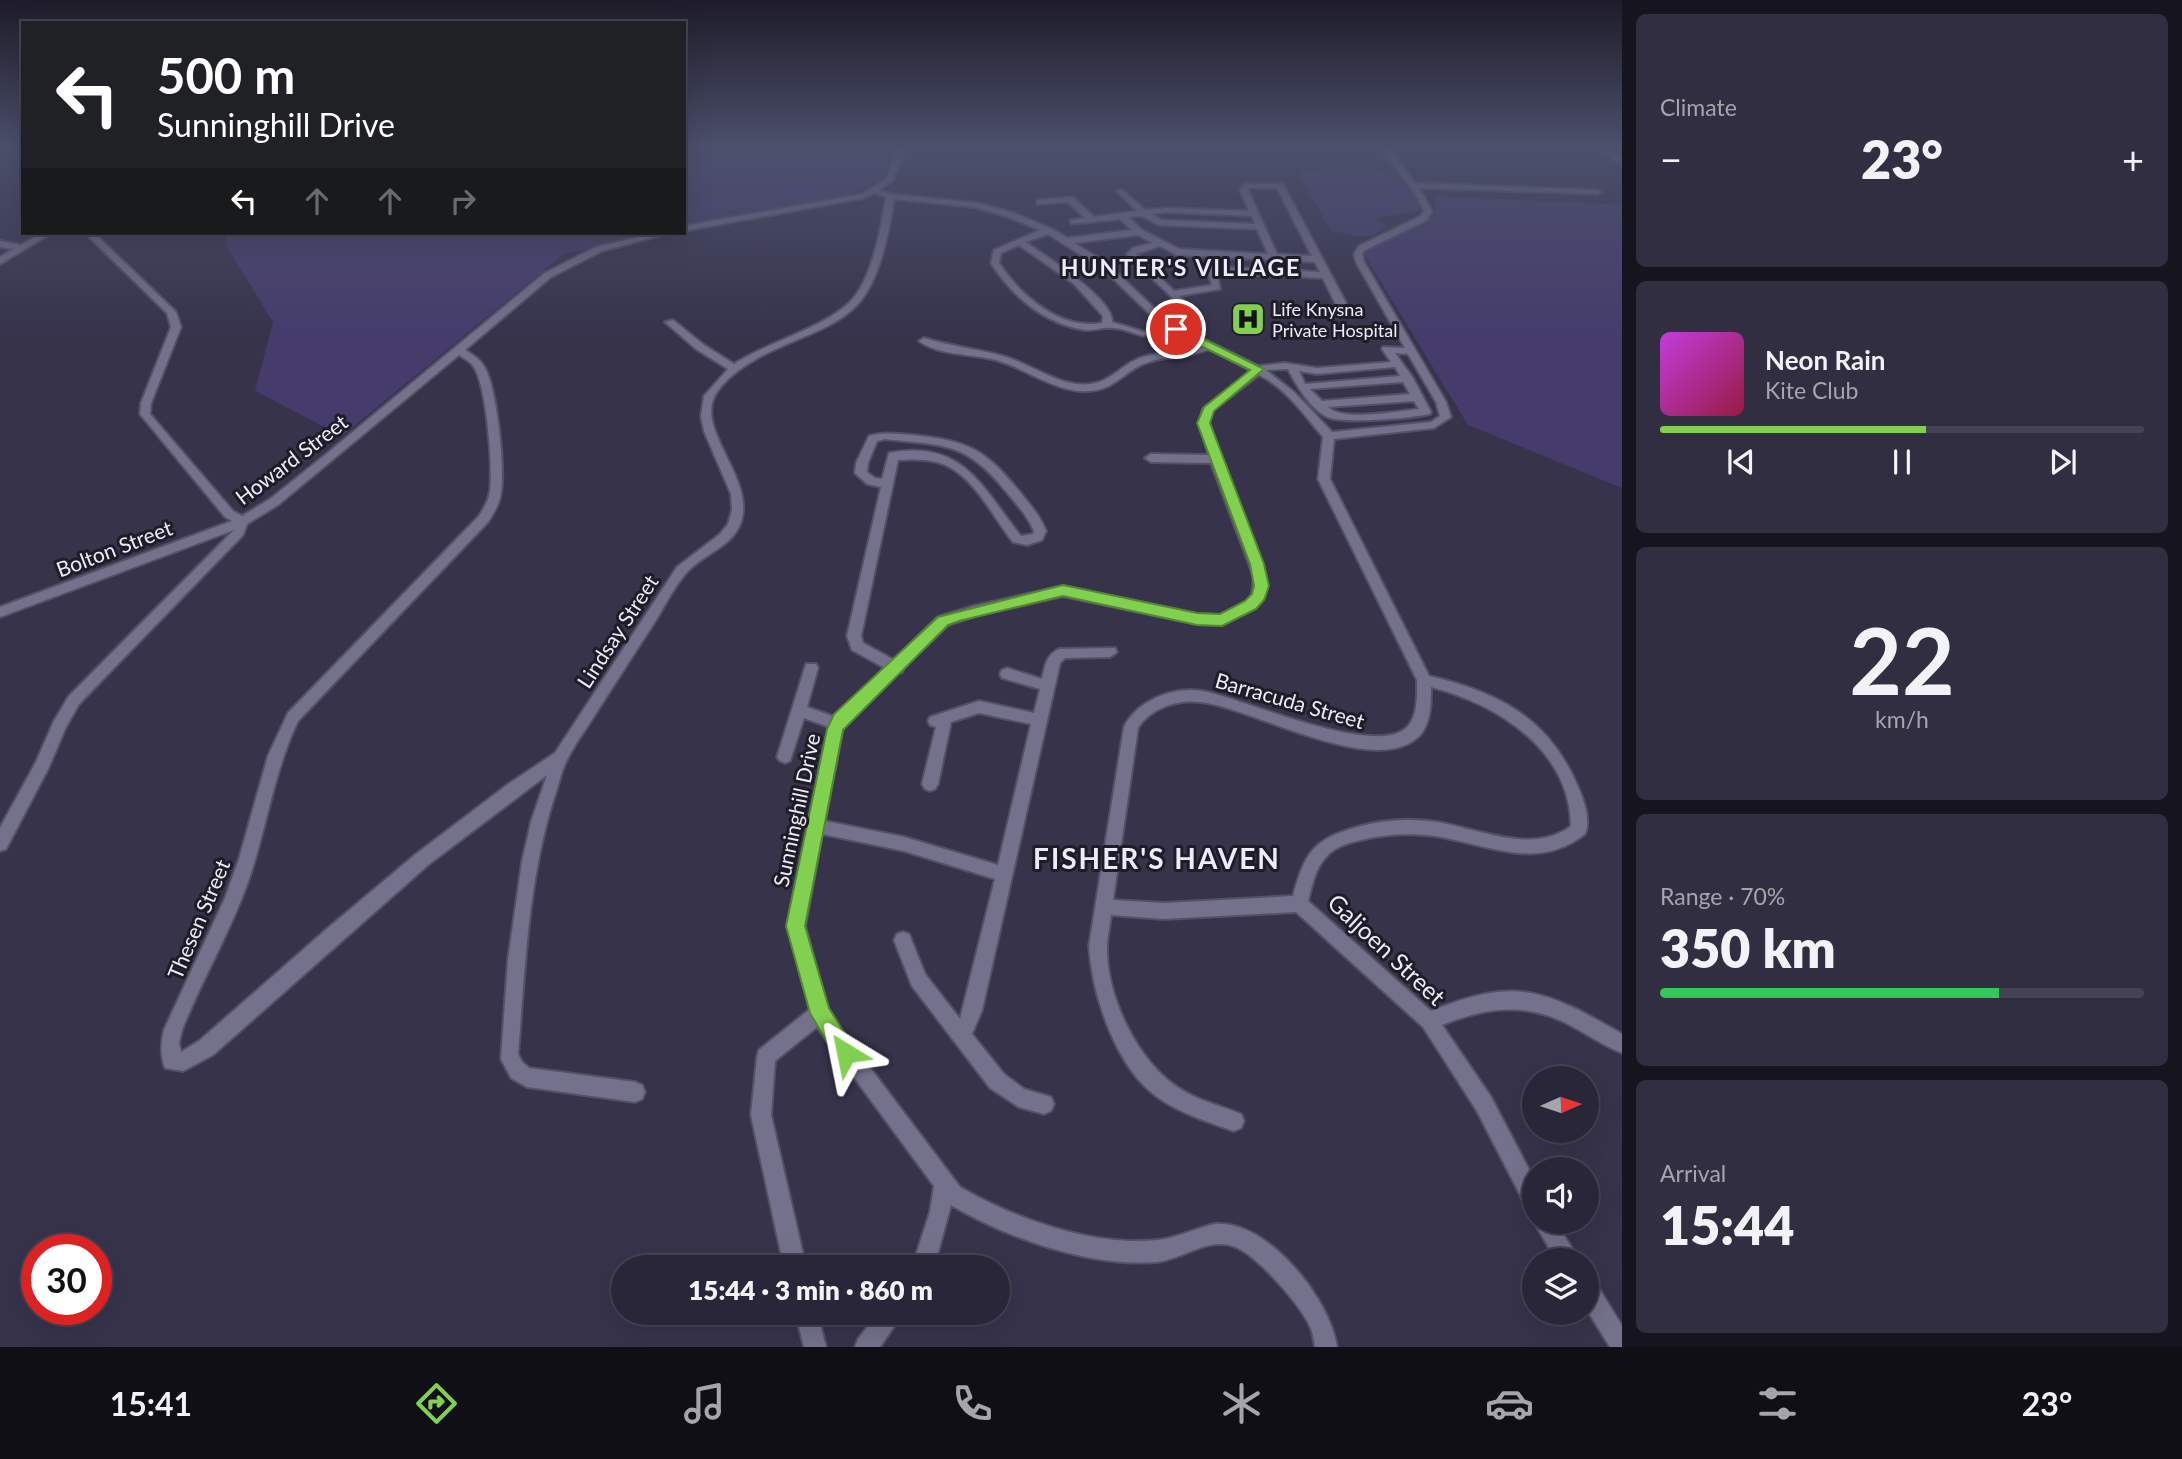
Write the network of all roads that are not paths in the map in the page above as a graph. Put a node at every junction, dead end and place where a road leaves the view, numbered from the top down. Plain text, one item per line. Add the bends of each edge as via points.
1 (796, 210) edge
2 (887, 210) edge
3 (992, 210) edge
4 (1081, 210) edge
5 (1140, 210) edge
6 (1252, 210) edge
7 (1291, 210) edge
8 (1427, 210) edge
9 (1143, 213) junction
10 (1254, 214) junction
11 (1122, 216) junction
12 (1091, 219) junction
13 (1074, 222) dead end
14 (1260, 227) junction
15 (686, 229) edge
16 (1049, 231) junction
17 (1139, 232) junction
18 (45, 235) edge
19 (91, 235) edge
20 (658, 235) edge
21 (1067, 241) junction
22 (1020, 242) junction
23 (0, 244) edge
24 (1159, 244) junction
25 (22, 248) junction
26 (1205, 254) junction
27 (1274, 257) junction
28 (1317, 259) junction
29 (0, 261) edge
30 (1211, 270) junction
31 (1327, 275) junction
32 (1172, 293) junction
33 (1182, 304) dead end
34 (1335, 315) dead end
35 (670, 322) dead end
36 (1107, 324) junction
37 (1143, 333) dead end
38 (925, 341) dead end
39 (1209, 345) junction
40 (459, 351) junction
41 (1410, 351) junction
42 (1398, 364) junction
43 (734, 368) junction
44 (1292, 368) junction
45 (1258, 369) junction
46 (1408, 379) junction
47 (1302, 387) junction
48 (1419, 397) junction
49 (1318, 404) junction
50 (1329, 436) junction
51 (898, 437) junction
52 (894, 456) junction
53 (1151, 458) dead end
54 (1216, 458) junction
55 (886, 484) junction
56 (242, 522) junction
57 (0, 612) edge
58 (1110, 652) dead end
59 (811, 668) dead end
60 (897, 668) junction
61 (1007, 674) dead end
62 (1424, 680) junction
63 (1047, 686) junction
64 (799, 710) junction
65 (1038, 720) junction
66 (837, 724) junction
67 (560, 757) junction
68 (785, 757) dead end
69 (930, 784) dead end
70 (816, 826) junction
71 (0, 844) edge
72 (1004, 874) junction
73 (1299, 904) junction
74 (1105, 907) junction
75 (903, 940) dead end
76 (820, 1013) junction
77 (1429, 1021) junction
78 (962, 1036) junction
79 (1622, 1044) edge
80 (635, 1092) dead end
81 (1044, 1104) dead end
82 (1234, 1121) dead end
83 (1522, 1178) edge
84 (944, 1186) junction
85 (792, 1255) edge
86 (927, 1255) edge
87 (1599, 1309) edge
88 (809, 1325) edge
89 (883, 1325) edge
90 (1622, 1346) edge
91 (815, 1347) edge
92 (866, 1347) edge
93 (1326, 1347) edge

1 - 15 street
2 - 43 street, Lindsay Street via 883,234 852,305
3 - 16 street
4 - 12 street
5 - 9 street
6 - 10 street
7 - 28 street
8 - 41 street via 1424,218 1369,244 1358,254
9 - 10 street
9 - 11 street
9 - 14 street via 1167,223
10 - 14 street
11 - 12 street
11 - 17 street
12 - 13 street
14 - 27 street
16 - 21 street
16 - 22 street
17 - 21 street
17 - 24 street
18 - 25 street
19 - 56 street via 172,312 176,327 145,414 229,514
20 - 40 street, Howard Street via 599,249 548,275
21 - 39 street via 1105,266 1155,314
22 - 36 street via 1088,292 1108,316
22 - 36 street via 1001,249 995,258 1018,294 1068,323 1089,328
23 - 25 street
24 - 26 street via 1177,252
24 - 32 street via 1131,254
25 - 29 street
26 - 27 street
26 - 30 street
27 - 28 street
28 - 31 street
30 - 31 street
30 - 32 street via 1217,287
31 - 34 street via 1342,305
32 - 33 street
35 - 43 street
36 - 37 street
38 - 39 street via 951,351 1007,359 1045,378 1086,387 1105,384 1138,361 1192,354
39 - 45 street
40 - 56 street, Howard Street via 304,478
40 - 67 street, Thesen Street via 478,364 485,378 496,481 491,505 484,519 293,717 271,767 241,878 173,1030 172,1061 183,1062 206,1048 371,900
41 - 42 street via 1387,349
41 - 50 street via 1446,411 1443,421
42 - 44 street via 1317,371
42 - 46 street
43 - 67 street, Lindsay Street via 709,396 705,412 730,474 738,504 736,522 681,570
44 - 45 street
44 - 47 street
45 - 50 street via 1290,394
45 - 54 street, Sunninghill Drive via 1208,409 1205,430
46 - 47 street
46 - 48 street
47 - 49 street
48 - 49 street
48 - 49 street via 1426,412 1346,418 1331,415
50 - 62 street, Barracuda Street via 1324,479
51 - 52 street
51 - 52 street via 953,443 988,463 1035,519 1039,534 1027,541 1017,539 964,472 951,463
51 - 55 street via 873,438 862,463 864,478
52 - 55 street
53 - 54 street
54 - 60 street, Sunninghill Drive via 1260,577 1258,596 1238,613 1222,620 1197,619 1063,591 943,621
55 - 60 street via 853,636 856,646
56 - 57 street, Bolton Street
56 - 71 street, Howard Street via 239,532 74,700
58 - 63 street via 1057,656
59 - 64 street
60 - 66 street, Sunninghill Drive
61 - 63 street
62 - 73 street via 1488,699 1534,730 1562,768 1577,806 1579,830 1570,839 1535,846 1434,829 1362,831 1319,852
62 - 74 street, Barracuda Street via 1426,701 1420,723 1401,742 1380,745 1350,742 1200,696 1164,702 1138,715 1131,727
63 - 65 street
64 - 66 street
64 - 68 street
65 - 69 street via 979,708 940,719
65 - 72 street
66 - 70 street, Sunninghill Drive
67 - 80 street, Lindsay Street via 530,862 517,960 511,1065 527,1077
70 - 72 street via 904,844
70 - 76 street, Sunninghill Drive via 796,926
72 - 78 street via 973,1010
73 - 74 street, Galjoen Street via 1164,911
73 - 77 street, Galjoen Street
74 - 82 street, Barracuda Street via 1099,968 1131,1055 1146,1076 1176,1099
75 - 78 street via 918,980
76 - 84 street, Sunninghill Drive
76 - 85 street via 766,1058 764,1130
77 - 79 street via 1481,1001 1518,999 1561,1011
77 - 83 street, Galjoen Street via 1484,1104
78 - 81 street via 1008,1091
84 - 86 street
84 - 93 street, Sunninghill Drive via 968,1204 1053,1238 1112,1249 1155,1251 1233,1234 1272,1262 1306,1301 1322,1326
87 - 90 street
88 - 91 street
89 - 92 street

